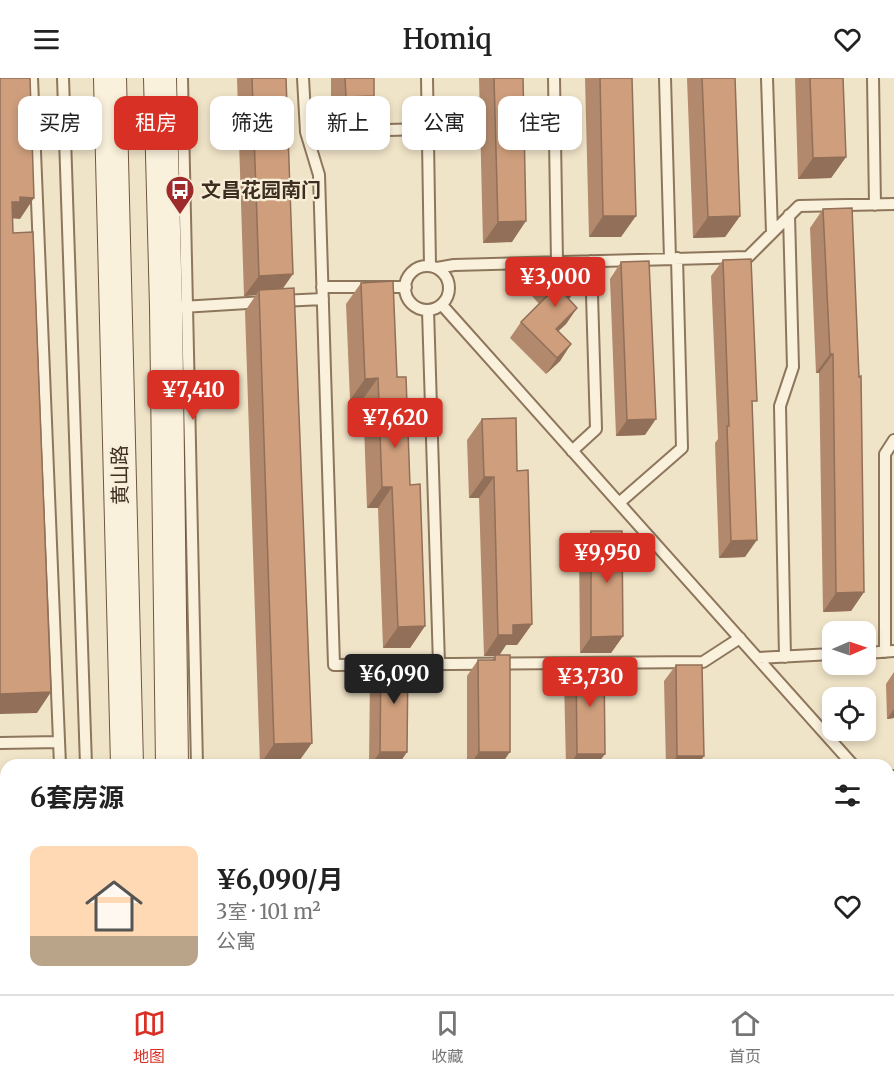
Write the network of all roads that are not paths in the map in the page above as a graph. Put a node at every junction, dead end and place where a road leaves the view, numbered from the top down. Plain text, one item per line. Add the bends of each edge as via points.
1 (32, 78) edge
2 (63, 78) edge
3 (110, 78) edge
4 (160, 78) edge
5 (182, 78) edge
6 (303, 78) edge
7 (428, 78) edge
8 (554, 78) edge
9 (665, 78) edge
10 (767, 78) edge
11 (873, 78) edge
12 (428, 96) edge
13 (306, 132) edge
14 (311, 150) edge
15 (429, 150) edge
16 (894, 204) edge
17 (875, 205) junction
18 (789, 215) junction
19 (772, 233) junction
20 (674, 259) junction
21 (591, 261) junction
22 (557, 262) junction
23 (434, 267) junction
24 (322, 287) junction
25 (406, 287) junction
26 (322, 299) junction
27 (442, 304) junction
28 (177, 307) junction
29 (428, 310) junction
30 (894, 440) edge
31 (572, 451) junction
32 (619, 503) junction
33 (740, 638) junction
34 (889, 651) edge
35 (822, 655) edge
36 (784, 657) junction
37 (758, 658) junction
38 (439, 664) junction
39 (59, 741) junction
40 (0, 743) edge
41 (60, 759) edge
42 (86, 759) edge
43 (127, 759) edge
44 (172, 759) edge
45 (197, 759) edge
46 (849, 759) edge

1 - 39 lane
2 - 42 lane
3 - 43 main road, 黄山路
4 - 28 main road
5 - 28 lane
6 - 13 lane
7 - 12 lane
8 - 22 lane
9 - 20 lane
10 - 19 lane
11 - 17 lane
14 - 24 lane via 319,175
15 - 23 lane
16 - 17 lane
17 - 18 lane via 799,206
18 - 19 lane
18 - 36 lane via 793,367 780,406
19 - 20 lane via 748,256
20 - 21 lane
20 - 32 lane via 682,448
21 - 22 lane
21 - 31 lane via 596,429
22 - 23 lane
23 - 25 lane via 416,269
23 - 27 lane via 443,272 449,285
24 - 25 lane
24 - 26 lane
25 - 29 lane via 410,301
26 - 28 lane
26 - 38 lane via 334,665
27 - 29 lane
27 - 31 lane
28 - 44 main road
28 - 45 lane
29 - 38 lane
30 - 34 lane via 885,454
31 - 32 lane
32 - 33 lane
33 - 37 lane
33 - 38 lane via 703,662
35 - 36 lane
36 - 37 lane
37 - 46 lane
39 - 40 lane
39 - 41 lane

